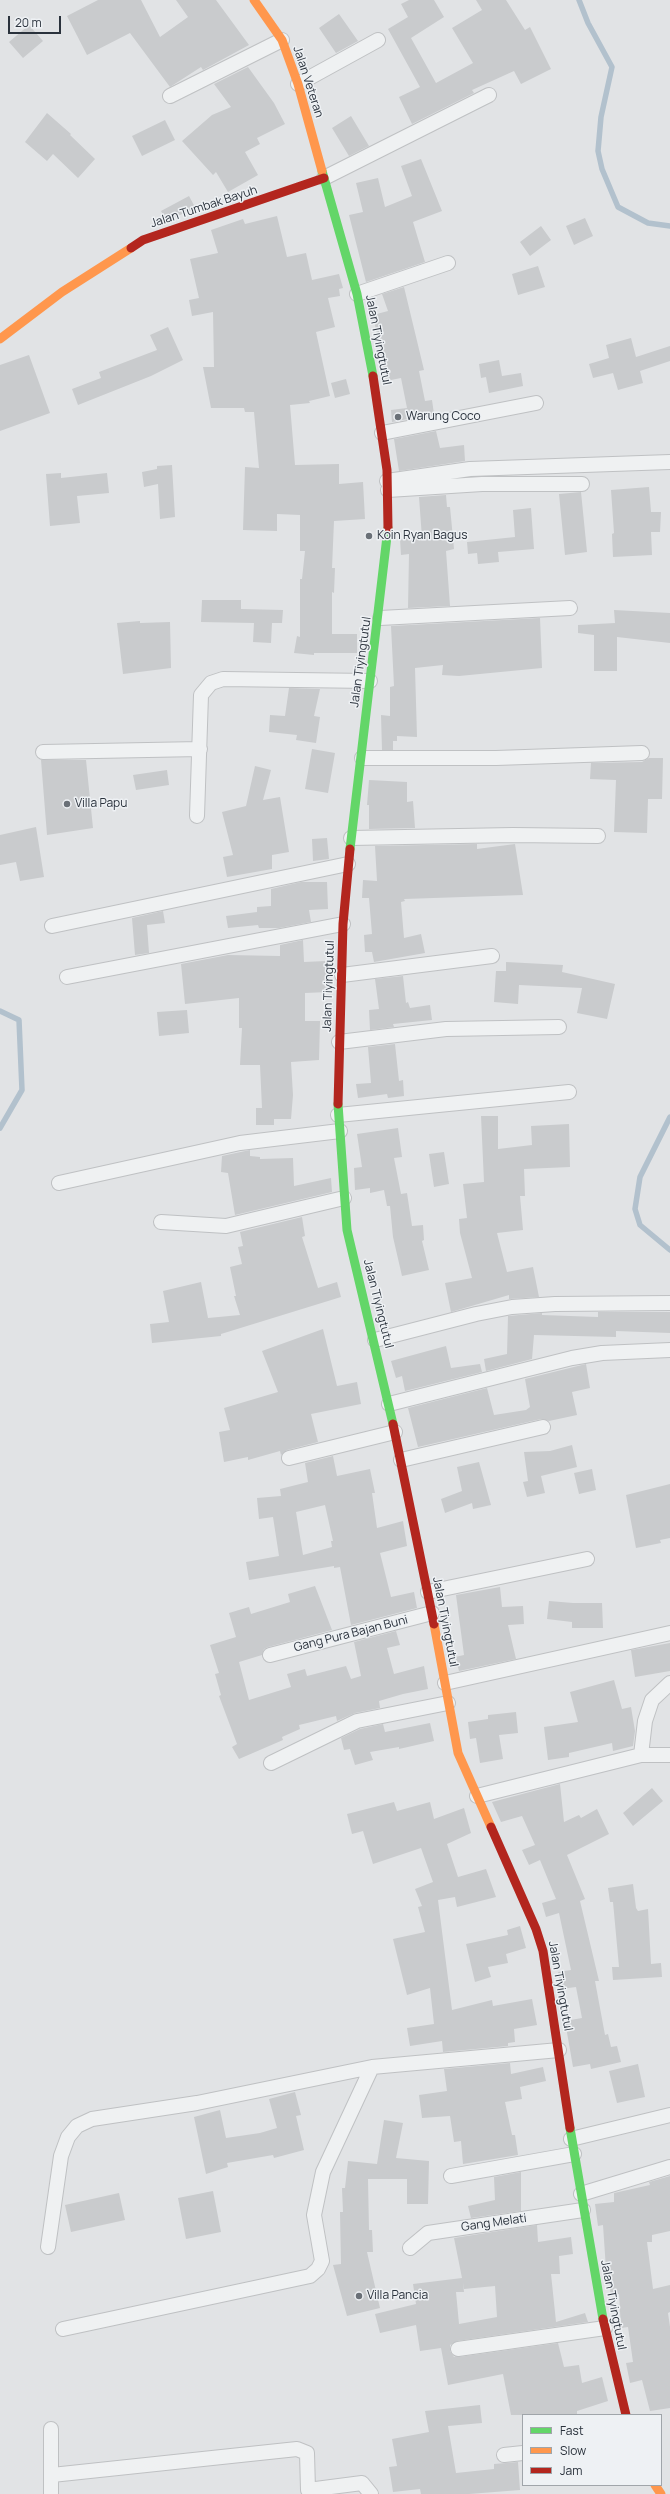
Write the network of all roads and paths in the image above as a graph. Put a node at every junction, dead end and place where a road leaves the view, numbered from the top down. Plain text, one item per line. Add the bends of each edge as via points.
1 (254, 0) edge
2 (282, 40) junction
3 (378, 40) dead end
4 (298, 84) junction
5 (489, 95) dead end
6 (170, 96) dead end
7 (324, 178) junction
8 (448, 263) dead end
9 (357, 294) junction
10 (0, 339) edge
11 (536, 403) dead end
12 (382, 433) junction
13 (670, 462) edge
14 (582, 484) dead end
15 (388, 486) junction
16 (570, 608) dead end
17 (380, 618) junction
18 (370, 681) junction
19 (200, 749) junction
20 (43, 752) dead end
21 (642, 753) dead end
22 (362, 758) junction
23 (196, 816) dead end
24 (598, 836) dead end
25 (351, 838) junction
26 (348, 864) junction
27 (343, 924) junction
28 (52, 926) dead end
29 (492, 956) dead end
30 (342, 975) junction
31 (67, 977) dead end
32 (559, 1027) dead end
33 (339, 1042) junction
34 (569, 1092) dead end
35 (338, 1115) junction
36 (340, 1131) junction
37 (59, 1183) dead end
38 (344, 1198) junction
39 (161, 1222) dead end
40 (670, 1303) edge
41 (375, 1340) junction
42 (670, 1350) edge
43 (388, 1404) junction
44 (543, 1427) dead end
45 (395, 1432) junction
46 (289, 1458) dead end
47 (401, 1460) junction
48 (587, 1559) dead end
49 (428, 1592) junction
50 (432, 1613) junction
51 (670, 1633) edge
52 (270, 1655) dead end
53 (445, 1683) junction
54 (670, 1683) edge
55 (448, 1703) junction
56 (641, 1755) junction
57 (670, 1755) edge
58 (272, 1763) dead end
59 (477, 1796) junction
60 (558, 2050) junction
61 (372, 2067) junction
62 (670, 2115) edge
63 (571, 2139) junction
64 (574, 2154) junction
65 (670, 2167) edge
66 (451, 2176) dead end
67 (581, 2194) junction
68 (583, 2210) junction
69 (48, 2247) dead end
70 (410, 2248) dead end
71 (605, 2328) junction
72 (63, 2329) dead end
73 (458, 2349) dead end
74 (626, 2414) edge
75 (51, 2429) dead end
76 (522, 2453) edge
77 (504, 2455) dead end
78 (52, 2475) junction
79 (655, 2486) edge
80 (51, 2494) edge
81 (371, 2494) edge
82 (661, 2494) edge

1 - 2 street, Jalan Veteran
2 - 4 street, Jalan Veteran
2 - 6 street
3 - 4 street
4 - 7 street, Jalan Veteran
5 - 7 street
7 - 9 street, Jalan Tiyingtutul
7 - 10 street, Jalan Tumbak Bayuh via 143,240 62,292
8 - 9 street
9 - 12 street, Jalan Tiyingtutul
11 - 12 street
12 - 15 street, Jalan Tiyingtutul
13 - 15 street via 470,469
14 - 15 street
15 - 17 street, Jalan Tiyingtutul via 386,558
16 - 17 street
17 - 18 street, Jalan Tiyingtutul
18 - 19 street via 216,680 201,695
18 - 22 street, Jalan Tiyingtutul
19 - 20 street
19 - 23 street
21 - 22 street via 496,758
22 - 25 street, Jalan Tiyingtutul
24 - 25 street via 513,834
25 - 26 street, Jalan Tiyingtutul
26 - 27 street, Jalan Tiyingtutul
26 - 28 street
27 - 30 street, Jalan Tiyingtutul
27 - 31 street
29 - 30 street
30 - 33 street, Jalan Tiyingtutul
32 - 33 street via 446,1029
33 - 35 street, Jalan Tiyingtutul
34 - 35 street
35 - 36 street, Jalan Tiyingtutul
36 - 37 street via 240,1143
36 - 38 street, Jalan Tiyingtutul
38 - 39 street via 226,1226
38 - 41 street, Jalan Tiyingtutul via 347,1230
40 - 41 street via 512,1307
41 - 43 street, Jalan Tiyingtutul
42 - 43 street via 602,1353 572,1358
43 - 45 street, Jalan Tiyingtutul
44 - 47 street
45 - 46 street
45 - 47 street, Jalan Tiyingtutul
47 - 49 street, Jalan Tiyingtutul
48 - 49 street
49 - 50 street, Jalan Tiyingtutul
50 - 52 street, Gang Pura Bajan Buni
50 - 53 street, Jalan Tiyingtutul
51 - 53 street
53 - 55 street, Jalan Tiyingtutul
54 - 56 street via 652,1700 645,1721
55 - 58 street via 357,1721
55 - 59 street, Jalan Tiyingtutul via 458,1753
56 - 57 street
56 - 59 street
59 - 60 street, Jalan Tiyingtutul via 536,1929 548,1975
60 - 61 street
60 - 63 street, Jalan Tiyingtutul
61 - 69 street via 197,2103 92,2119 77,2126 68,2137 61,2156
61 - 72 street via 323,2172 314,2215 322,2261 310,2276
62 - 63 street
63 - 64 street, Jalan Tiyingtutul
64 - 66 street
64 - 67 street, Jalan Tiyingtutul
65 - 67 street
67 - 68 street, Jalan Tiyingtutul
68 - 70 street, Gang Melati via 428,2233
68 - 71 street, Jalan Tiyingtutul
71 - 73 street
71 - 74 street, Jalan Tiyingtutul
75 - 78 street
76 - 77 street
78 - 80 street
78 - 81 street via 297,2449 306,2453 308,2490 362,2483
79 - 82 street

